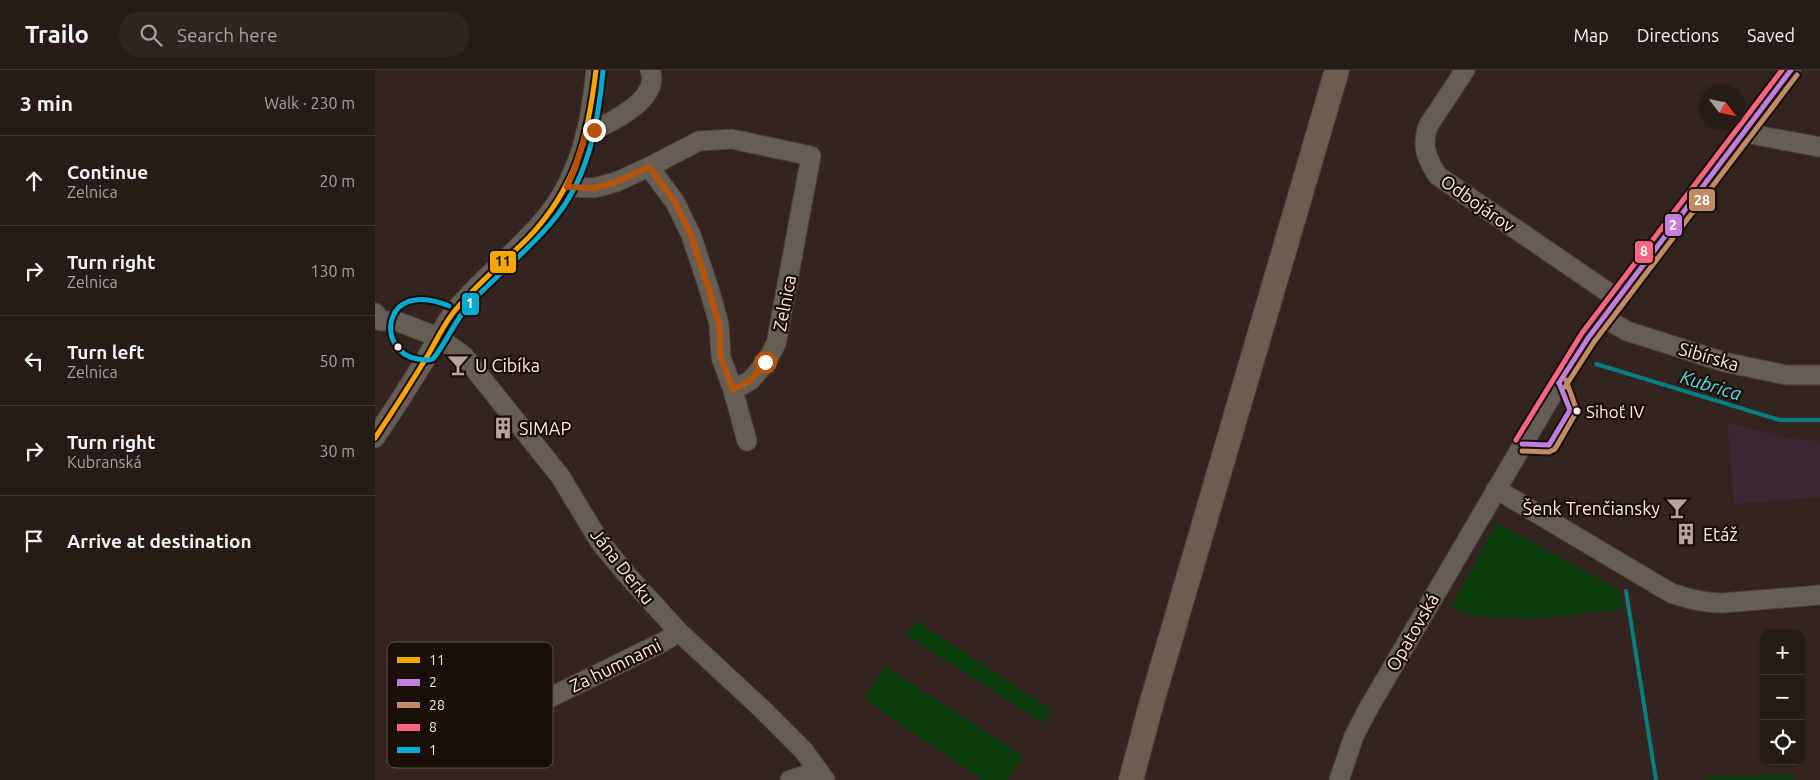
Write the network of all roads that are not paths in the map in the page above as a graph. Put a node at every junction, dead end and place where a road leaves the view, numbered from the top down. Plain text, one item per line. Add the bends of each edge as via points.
1 (596, 70) edge
2 (650, 70) edge
3 (1337, 70) edge
4 (1465, 70) edge
5 (1791, 70) edge
6 (1744, 133) junction
7 (586, 134) junction
8 (1820, 147) edge
9 (649, 167) junction
10 (567, 187) junction
11 (1618, 299) junction
12 (1604, 318) junction
13 (377, 320) edge
14 (438, 337) junction
15 (1820, 375) edge
16 (733, 390) junction
17 (375, 438) edge
18 (747, 441) dead end
19 (1496, 489) junction
20 (1820, 596) edge
21 (679, 632) junction
22 (553, 696) edge
23 (822, 775) edge
24 (790, 780) edge
25 (1131, 780) edge
26 (1339, 780) edge

1 - 7 street
2 - 7 street via 650,88 642,98 627,112
3 - 25 main road
4 - 11 street, Odbojárov via 1425,135 1428,161 1438,176
5 - 6 street, Opatovská
6 - 8 street
6 - 11 street, Opatovská
7 - 10 street
9 - 10 street, Zelnica via 595,188
9 - 16 street via 675,202 691,235 719,324 721,357
9 - 16 street, Zelnica via 699,141 732,139 811,156 775,344 751,380
10 - 14 street via 550,213 463,301
11 - 12 street, Opatovská
12 - 15 street, Sibírska via 1627,331 1725,362 1786,375
12 - 19 street, Opatovská via 1573,362
13 - 14 street, Jána Derku via 396,321
14 - 17 street
14 - 21 street, Jána Derku via 464,356 483,378 560,476 600,542
16 - 18 street
19 - 20 street via 1671,593 1691,600 1729,603
19 - 26 street, Opatovská via 1368,710 1354,736
21 - 22 street, Za humnami
21 - 23 street, Jána Derku via 790,736
23 - 24 street

